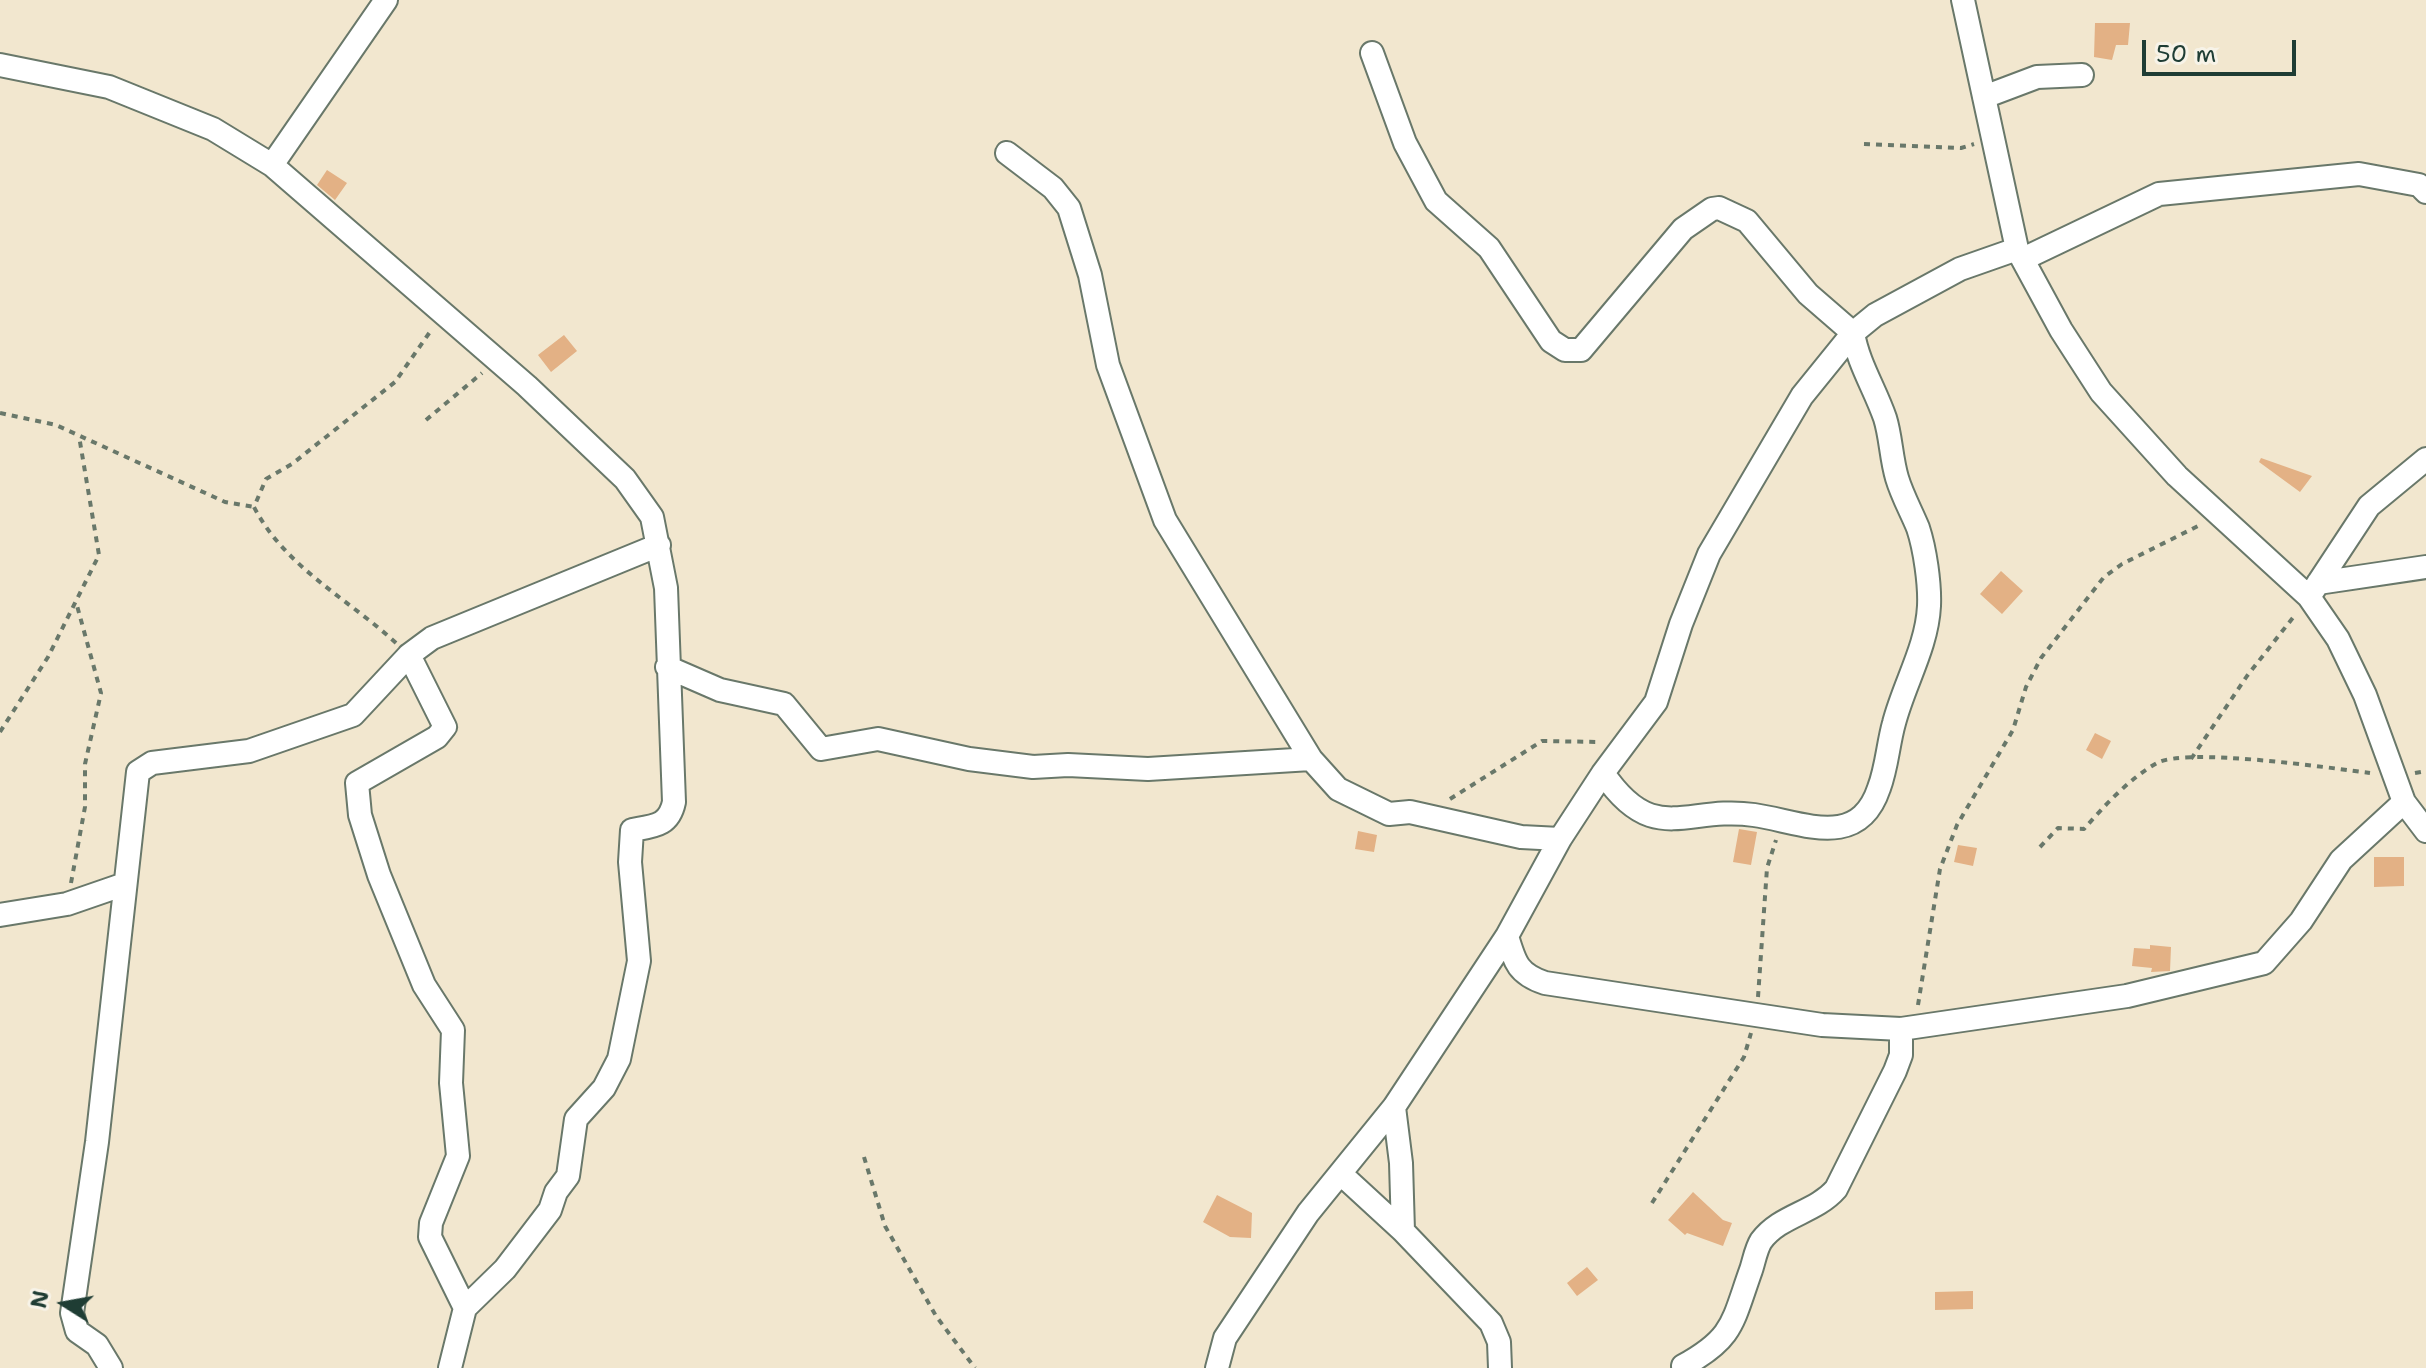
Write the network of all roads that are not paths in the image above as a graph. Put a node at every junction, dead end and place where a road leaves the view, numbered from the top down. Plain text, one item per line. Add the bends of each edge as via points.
1 (386, 0) edge
2 (1963, 0) edge
3 (1372, 53) dead end
4 (0, 65) edge
5 (2082, 75) dead end
6 (1984, 97) junction
7 (1007, 153) dead end
8 (272, 165) junction
9 (2426, 192) edge
10 (2020, 254) junction
11 (1853, 333) junction
12 (2426, 459) edge
13 (659, 545) junction
14 (2426, 567) edge
15 (2313, 590) junction
16 (409, 655) junction
17 (667, 667) junction
18 (1311, 759) junction
19 (1603, 773) junction
20 (2404, 802) junction
21 (2426, 831) edge
22 (1560, 839) junction
23 (125, 884) junction
24 (0, 915) edge
25 (1507, 936) junction
26 (1908, 1028) junction
27 (1394, 1107) junction
28 (1341, 1174) junction
29 (1403, 1231) junction
30 (465, 1308) junction
31 (1683, 1366) edge
32 (111, 1368) edge
33 (450, 1368) edge
34 (1217, 1368) edge
35 (1500, 1368) edge

1 - 8 street
2 - 6 street
3 - 11 street via 1405,143 1436,201 1489,248 1551,341 1565,350 1581,350 1683,229 1719,208 1747,221 1808,294
4 - 8 street via 109,87 213,129
5 - 6 street via 2037,77
6 - 10 street
7 - 18 street via 1053,188 1069,208 1090,275 1108,365 1165,520
8 - 13 street via 625,479 652,517
9 - 10 street via 2419,185 2359,174 2159,194
10 - 11 street via 1960,269 1875,315
10 - 15 street via 2101,392 2177,476
11 - 19 street via 1802,396 1709,554 1656,702
11 - 19 street via 1886,419 1897,478 1920,532 1929,606 1879,789 1869,808 1855,825 1834,828 1753,814 1664,820 1617,793
12 - 15 street via 2369,506
13 - 16 street via 432,638
13 - 17 street via 666,588
14 - 15 street
15 - 20 street via 2365,695
16 - 23 street via 353,715 249,751 152,763 138,772
16 - 30 street via 445,727 437,737 357,783 360,815 379,875 424,985 453,1030 451,1083 458,1156 430,1237
17 - 18 street via 720,690 784,704 821,749 878,739 1033,767 1148,769
17 - 30 street via 674,802 671,816 662,824 632,830 639,961 619,1059 604,1088 576,1119 568,1176 550,1210 505,1269
18 - 22 street via 1338,789 1389,814 1410,812 1521,837
19 - 22 street
20 - 21 street
20 - 26 street via 2341,860 2301,921 2264,963 2127,996
22 - 25 street
23 - 24 street via 67,904
23 - 32 street via 72,1313 77,1331 97,1345
25 - 26 street via 1516,968 1545,983 1822,1025
25 - 27 street
26 - 31 street via 1895,1071 1836,1189 1826,1201 1773,1227 1759,1245 1728,1334
27 - 28 street
27 - 29 street
28 - 29 street
28 - 34 street via 1308,1213 1225,1338
29 - 35 street via 1491,1323 1499,1342
30 - 33 street

